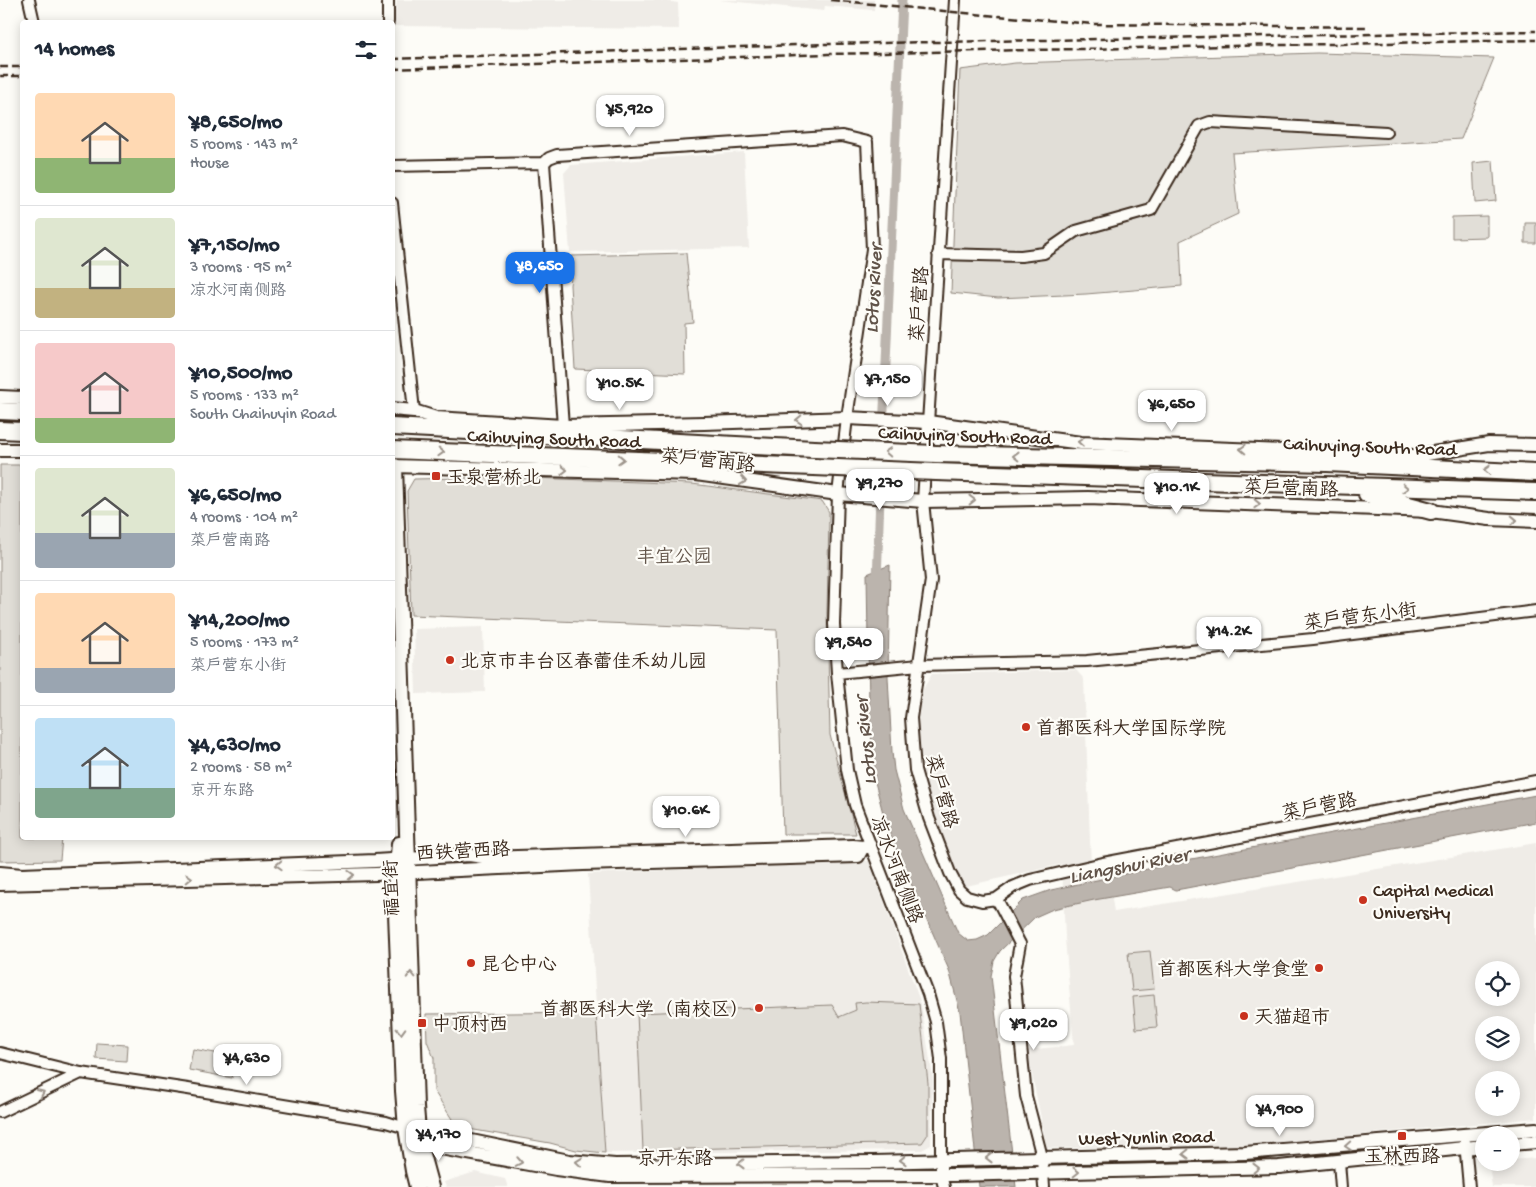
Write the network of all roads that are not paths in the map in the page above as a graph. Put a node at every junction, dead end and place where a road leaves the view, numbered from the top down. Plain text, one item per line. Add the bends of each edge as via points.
1 (29, 0) edge
2 (388, 0) edge
3 (955, 0) edge
4 (34, 20) edge
5 (388, 20) edge
6 (1386, 132) dead end
7 (544, 163) junction
8 (395, 166) edge
9 (395, 231) edge
10 (938, 254) junction
11 (0, 398) edge
12 (20, 398) edge
13 (395, 409) edge
14 (0, 411) edge
15 (414, 411) junction
16 (20, 412) edge
17 (436, 418) junction
18 (847, 418) junction
19 (928, 422) junction
20 (563, 426) junction
21 (395, 427) edge
22 (0, 430) edge
23 (20, 431) edge
24 (470, 431) junction
25 (1536, 445) edge
26 (0, 450) edge
27 (20, 450) edge
28 (1414, 456) junction
29 (395, 461) edge
30 (395, 461) edge
31 (1327, 463) junction
32 (1536, 473) edge
33 (1338, 487) junction
34 (1532, 493) edge
35 (838, 494) junction
36 (924, 501) junction
37 (1430, 511) junction
38 (1536, 521) edge
39 (395, 542) edge
40 (1536, 611) edge
41 (919, 665) junction
42 (836, 673) junction
43 (395, 731) edge
44 (1536, 781) edge
45 (867, 847) junction
46 (403, 866) junction
47 (0, 873) edge
48 (0, 884) edge
49 (997, 901) junction
50 (0, 1053) edge
51 (81, 1074) junction
52 (0, 1112) edge
53 (1536, 1130) edge
54 (414, 1134) junction
55 (1465, 1142) junction
56 (1536, 1142) edge
57 (1520, 1143) edge
58 (1475, 1144) edge
59 (1042, 1157) junction
60 (947, 1159) junction
61 (1339, 1162) junction
62 (1044, 1173) junction
63 (947, 1179) edge
64 (417, 1187) edge
65 (431, 1187) edge
66 (1044, 1187) edge
67 (1341, 1187) edge
68 (1469, 1187) edge

1 - 4 street
2 - 5 street
3 - 10 street, 菜户营路
6 - 10 street via 1210,122 1199,126 1151,210 1076,231 1044,253 1021,256
7 - 8 street
7 - 18 street, 凉水河南侧路 via 549,158 567,154 842,136 867,142 872,249
7 - 20 street
9 - 15 street
10 - 19 street, 菜户营路
11 - 12 street
13 - 15 street, 菜户营南路
14 - 16 highway
15 - 17 street, 菜户营南路
17 - 20 street, 菜户营南路
17 - 24 highway
18 - 19 street, 菜户营南路
18 -> 20 street, 菜户营南路
18 - 35 street, 凉水河南侧路
28 -> 19 street, 菜户营南路 via 1081,442
19 - 36 street, 菜户营路
21 - 24 highway, Caihuying South Road
22 - 23 highway
31 -> 24 highway, Caihuying South Road, bridge via 936,454
25 - 28 street, 菜户营南路 via 1489,444
26 - 27 street
28 - 31 highway
29 -> 35 street, 菜户营南路 via 696,474
30 -> 33 highway, Caihuying South Road, bridge via 814,467
32 -> 31 highway, Caihuying South Road
33 -> 34 highway, Caihuying South Road
33 - 37 highway
35 - 36 street, 菜户营南路
35 - 42 street, 凉水河南侧路 via 834,624
36 -> 37 street, 菜户营南路 via 1088,498
36 - 41 street, 菜户营路 via 931,580
37 -> 38 street, 菜户营南路
39 - 46 main road, 福宜街
40 - 41 street, 菜户营东小街 via 1313,639 1087,661
41 - 42 street, 菜户营东小街
41 - 49 street, 菜户营路 via 911,718 914,770 959,890 967,897
42 - 45 street, 凉水河南侧路 via 847,770
43 - 46 main road, 福宜街
44 - 49 street, 菜户营路 via 1103,863 1030,880 1013,887
45 - 46 street, 西铁营西路 via 858,856
45 - 60 street, 凉水河南侧路 via 928,994 936,1022
46 -> 47 street, 西铁营西路
48 -> 46 street, 西铁营西路
46 - 54 main road, 福宜街 via 395,888 403,1091
49 - 59 street, bridge via 1020,944 1014,976 1025,1087
50 - 51 street
52 -> 51 street
51 - 54 street, 京开东路 via 386,1122
53 - 55 street, West Yunlin Road
60 -> 54 street, 京开东路 via 599,1164
54 -> 63 street, 京开东路 via 556,1169 610,1176
54 - 64 main road, 福宜街 via 413,1171
54 - 65 main road, 福宜街
55 - 58 street, West Yunlin Road
55 -> 59 street, West Yunlin Road via 1245,1153
55 - 61 street, West Yunlin Road
55 - 68 street
56 - 57 street
59 -> 60 street, West Yunlin Road
59 - 62 street
60 - 63 street, 凉水河南侧路
62 -> 61 street, West Yunlin Road via 1279,1167
61 - 67 street
62 - 63 street, West Yunlin Road
62 - 66 street

